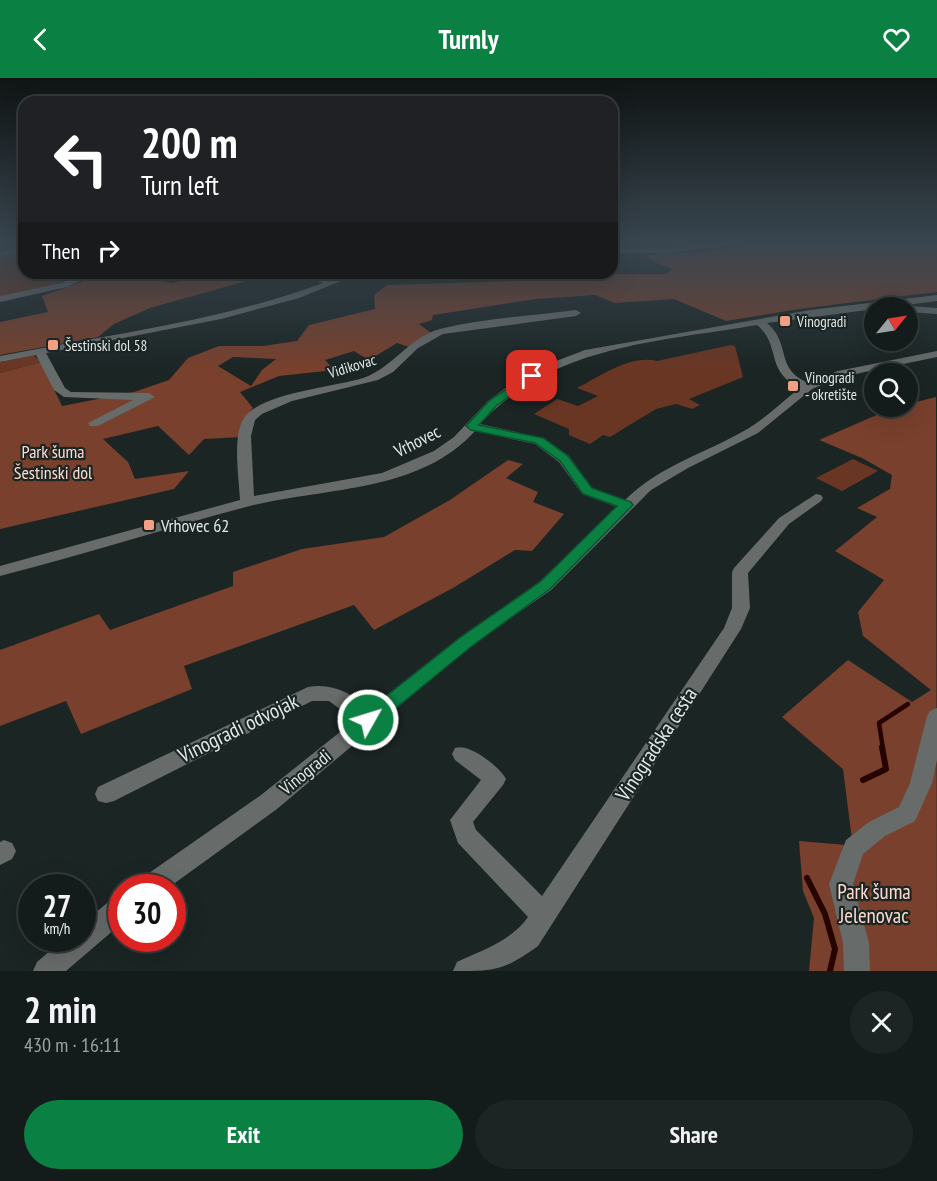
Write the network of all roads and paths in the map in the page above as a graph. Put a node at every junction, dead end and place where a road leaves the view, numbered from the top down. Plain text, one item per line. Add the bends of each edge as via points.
1 (61, 286) edge
2 (320, 286) edge
3 (937, 297) edge
4 (0, 299) edge
5 (918, 301) edge
6 (864, 308) edge
7 (918, 310) edge
8 (937, 311) edge
9 (576, 313) dead end
10 (759, 322) junction
11 (40, 352) junction
12 (937, 354) edge
13 (0, 359) edge
14 (808, 387) junction
15 (94, 423) dead end
16 (471, 426) junction
17 (816, 498) dead end
18 (247, 502) junction
19 (626, 505) junction
20 (0, 571) edge
21 (937, 716) edge
22 (368, 720) junction
23 (462, 754) dead end
24 (106, 794) dead end
25 (168, 874) edge
26 (544, 916) junction
27 (108, 919) edge
28 (46, 971) edge
29 (466, 971) edge
30 (858, 971) edge

1 - 4 street
2 - 11 street via 228,315
3 - 5 street, Vrhovec
6 - 10 street, Vrhovec
7 - 8 street
9 - 18 street, Vidikovac via 440,332 414,346 378,377 263,406 249,420 244,451
10 - 14 street via 773,334 784,373
10 - 16 street, Vrhovec via 630,343 574,358 518,384
11 - 13 street
11 - 15 street via 60,390 68,395 149,397
12 - 14 street, Vinogradi via 838,374
14 - 19 street, Vinogradi via 754,430 683,465 646,487
16 - 18 street, Vrhovec via 439,454 385,477
16 - 19 street via 539,441 564,459 587,491
17 - 26 street, Vinogradska cesta via 784,521 740,572 741,608 732,629
18 - 20 street, Vrhovec
19 - 22 street, Vinogradi via 545,586 466,642
21 - 30 street via 921,783 907,814 877,829 854,847 840,884
22 - 24 street, Vinogradi odvojak via 341,696 329,692 308,694
22 - 25 street, Vinogradi via 269,802
23 - 26 street via 495,779 461,820 466,836
26 - 29 street, Vinogradska cesta via 529,937 510,951
27 - 28 street

